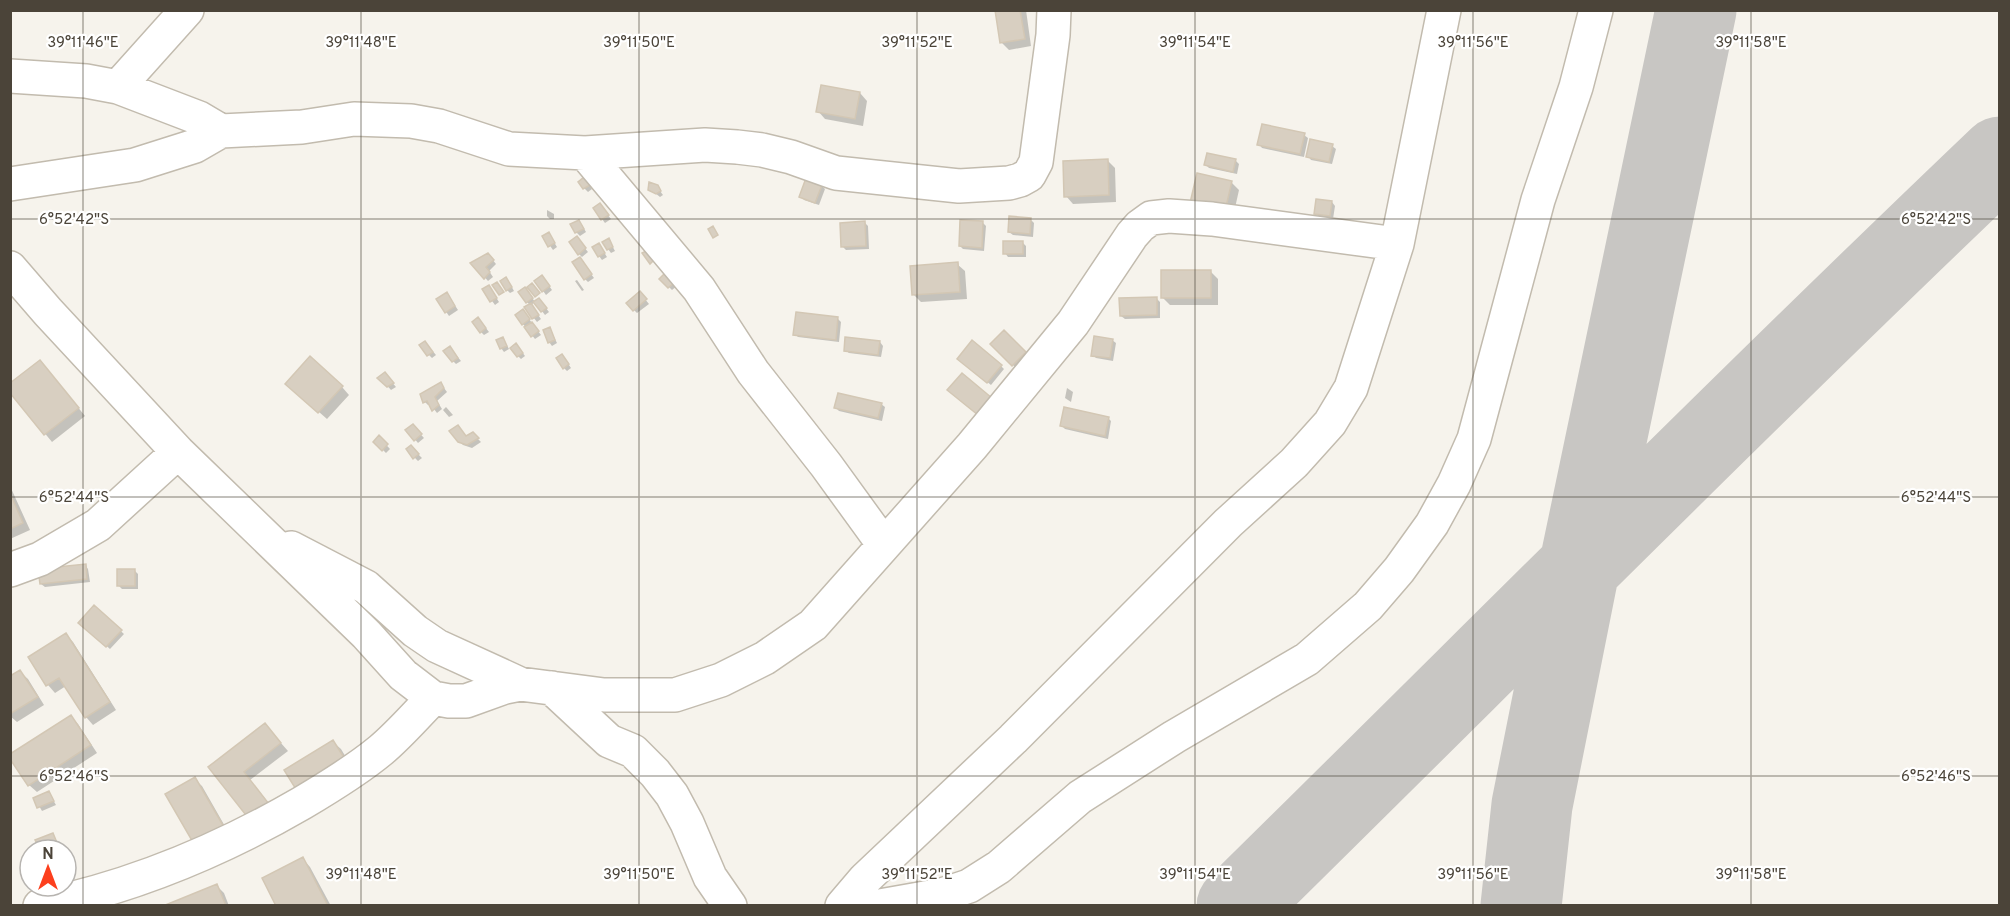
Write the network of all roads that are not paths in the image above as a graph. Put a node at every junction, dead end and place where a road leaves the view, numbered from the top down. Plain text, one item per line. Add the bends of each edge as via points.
1 (187, 10) edge
2 (1054, 10) edge
3 (1444, 10) edge
4 (1596, 10) edge
5 (10, 76) edge
6 (118, 87) junction
7 (221, 131) junction
8 (585, 153) junction
9 (10, 184) edge
10 (1396, 244) junction
11 (10, 268) edge
12 (178, 452) junction
13 (266, 535) junction
14 (884, 545) junction
15 (10, 570) edge
16 (520, 684) junction
17 (552, 688) junction
18 (433, 698) junction
19 (40, 906) edge
20 (730, 906) edge
21 (842, 906) edge
22 (880, 906) edge

1 - 6 street
2 - 8 street via 1036,162 1029,175 1020,180 959,186 893,180 836,173 762,150 716,146
3 - 10 street
4 - 22 street via 1576,87 1538,200 1474,439 1432,524 1399,570 1368,606 1307,659 1080,797 999,867 969,886 942,896
5 - 6 street
6 - 7 street via 199,118
7 - 8 street via 302,127 354,119 411,121 440,126 509,149
7 - 9 street via 195,146 135,165
8 - 14 street via 699,289 753,372
10 - 14 street via 1212,219 1151,218 1132,235 1073,324
10 - 21 street via 1351,388 1330,423 1294,463 1228,523
11 - 12 street
12 - 13 street
12 - 15 street via 98,525 40,559
13 - 16 street via 366,587 437,646
13 - 18 street via 403,675
14 - 17 street via 813,624 765,658 721,680 675,695 604,695
16 - 17 street
16 - 18 street via 466,701
17 - 20 street via 609,741 633,751 655,773 677,804 710,877
18 - 19 street via 381,750 258,828 173,866 117,886

